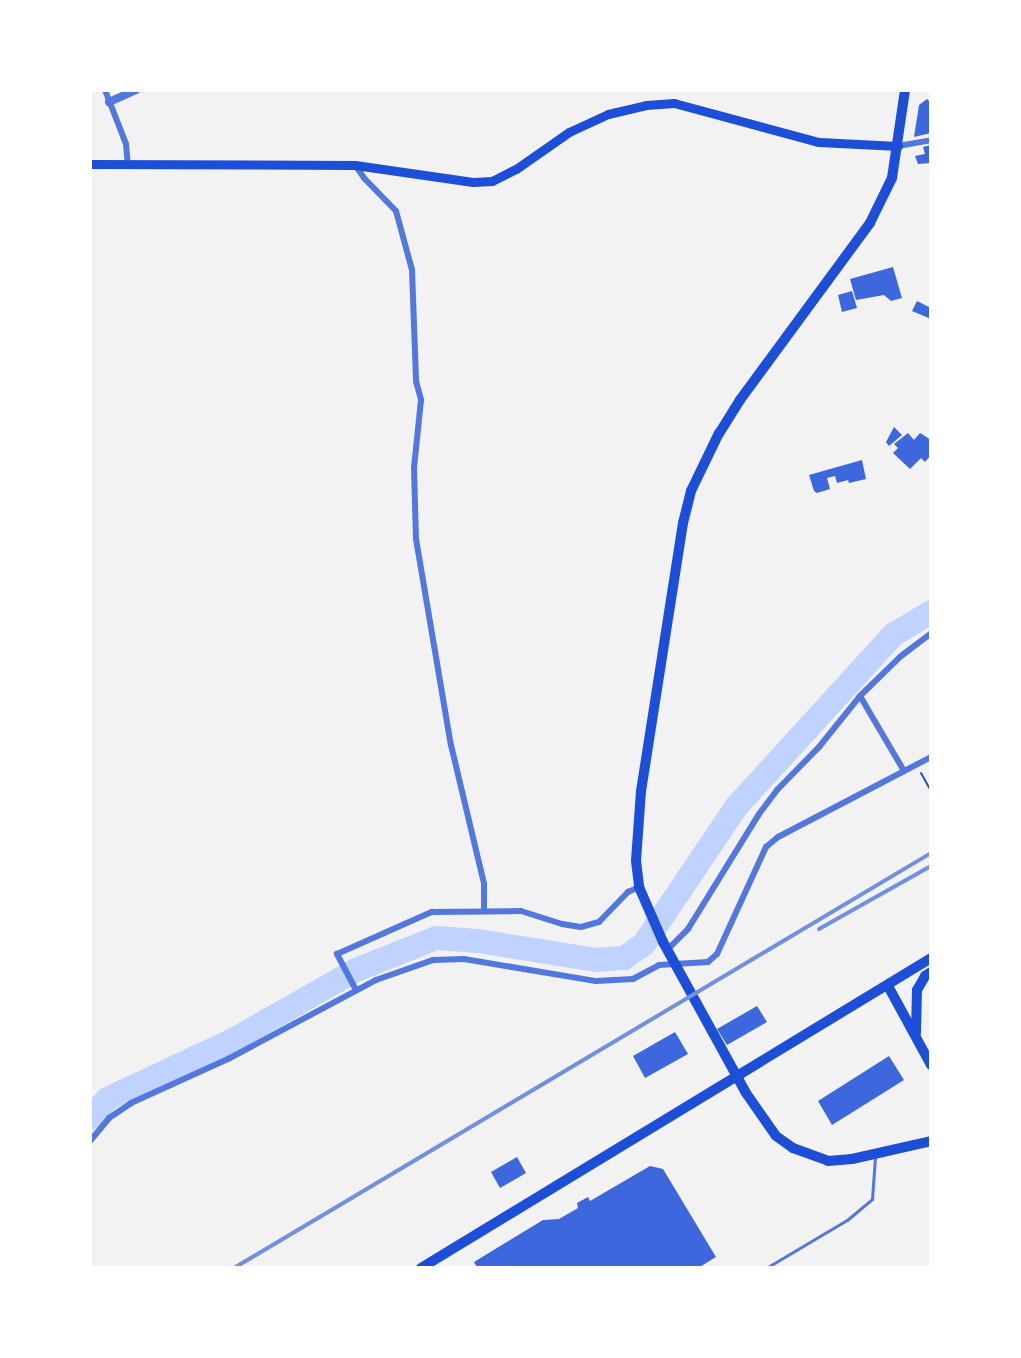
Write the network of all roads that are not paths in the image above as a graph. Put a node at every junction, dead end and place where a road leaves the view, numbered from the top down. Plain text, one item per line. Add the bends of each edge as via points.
1 (105, 90) edge
2 (136, 90) edge
3 (905, 90) edge
4 (109, 102) junction
5 (931, 140) edge
6 (898, 146) junction
7 (90, 164) edge
8 (128, 165) junction
9 (355, 165) junction
10 (931, 633) edge
11 (860, 696) junction
12 (931, 756) edge
13 (904, 771) junction
14 (639, 887) junction
15 (484, 910) junction
16 (667, 950) junction
17 (931, 958) edge
18 (931, 972) edge
19 (888, 986) junction
20 (356, 990) junction
21 (916, 1036) junction
22 (931, 1065) edge
23 (90, 1141) edge
24 (931, 1141) edge
25 (875, 1155) junction
26 (421, 1268) edge
27 (766, 1268) edge

1 - 4 street
2 - 4 street
3 - 6 main road
4 - 8 street via 126,144
5 - 6 street
6 - 9 main road via 819,141 674,103 608,114 569,132 492,181 463,181
6 - 14 main road via 892,178 870,223 740,400 691,491 640,791
7 - 8 main road
8 - 9 main road
9 - 15 street via 396,211 412,270 416,381 421,400 414,468 416,539 451,745 484,884
10 - 11 street
11 - 13 street
11 - 16 street via 819,747 777,790 688,929
12 - 13 street
13 - 20 street via 766,847 717,954 708,962 659,965 633,979 596,981 464,959 433,960
14 - 15 street via 628,892 599,922 581,927 521,911
14 - 16 main road
15 - 20 street via 432,912 338,954
16 - 25 main road via 746,1093 776,1136 793,1148 828,1161
17 - 19 main road
18 - 21 main road via 917,990
19 - 21 main road
19 - 26 main road
20 - 23 street via 228,1059 131,1103 109,1118
21 - 22 main road
24 - 25 main road
25 - 27 lane via 872,1199 847,1220

